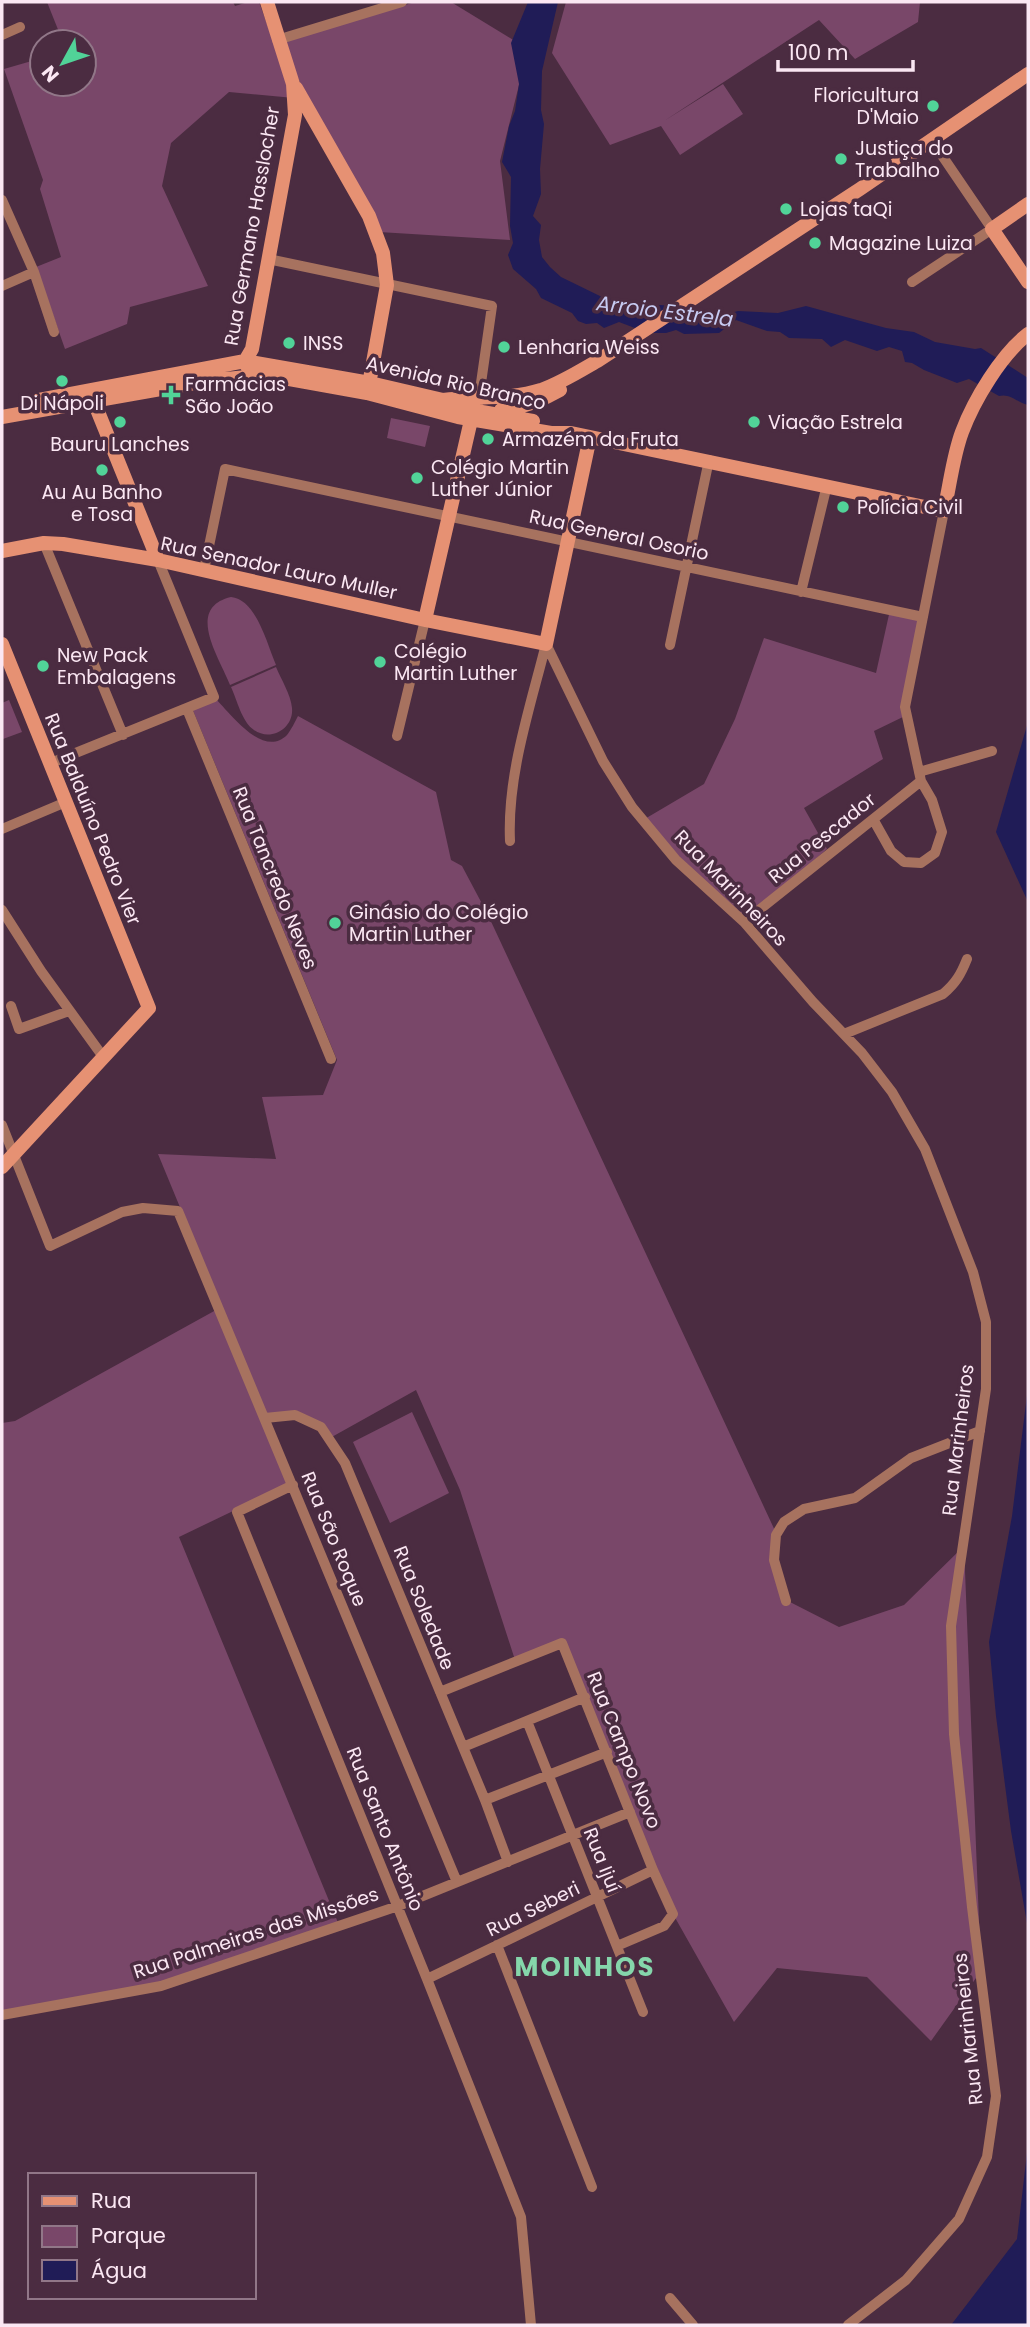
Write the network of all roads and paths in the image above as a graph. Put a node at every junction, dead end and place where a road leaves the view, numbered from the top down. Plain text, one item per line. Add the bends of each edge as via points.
1 (267, 2) edge
2 (402, 2) edge
3 (375, 5) edge
4 (20, 27) dead end
5 (2, 34) edge
6 (277, 40) junction
7 (1026, 79) edge
8 (293, 84) junction
9 (295, 115) junction
10 (315, 121) junction
11 (941, 153) dead end
12 (2, 200) edge
13 (1028, 204) edge
14 (992, 229) junction
15 (268, 259) junction
16 (34, 272) junction
17 (912, 282) dead end
18 (1028, 282) edge
19 (387, 285) junction
20 (2, 286) edge
21 (54, 332) dead end
22 (1028, 334) edge
23 (600, 360) junction
24 (248, 368) junction
25 (368, 388) junction
26 (92, 395) junction
27 (479, 397) junction
28 (442, 406) junction
29 (2, 409) edge
30 (476, 416) junction
31 (2, 417) edge
32 (590, 437) junction
33 (709, 460) junction
34 (827, 485) junction
35 (944, 511) junction
36 (449, 515) junction
37 (567, 542) junction
38 (44, 543) junction
39 (2, 551) edge
40 (158, 560) junction
41 (686, 568) junction
42 (204, 570) junction
43 (801, 592) junction
44 (923, 617) junction
45 (425, 620) junction
46 (2, 644) edge
47 (547, 644) junction
48 (670, 645) dead end
49 (187, 709) junction
50 (123, 735) junction
51 (397, 736) dead end
52 (992, 751) dead end
53 (51, 764) junction
54 (920, 777) junction
55 (66, 802) junction
56 (873, 819) junction
57 (2, 829) edge
58 (510, 841) dead end
59 (2, 910) edge
60 (744, 922) junction
61 (967, 959) dead end
62 (11, 1006) dead end
63 (69, 1011) junction
64 (844, 1034) junction
65 (104, 1058) junction
66 (331, 1059) dead end
67 (2, 1125) edge
68 (14, 1155) junction
69 (2, 1167) edge
70 (265, 1418) junction
71 (979, 1431) junction
72 (293, 1485) junction
73 (786, 1601) dead end
74 (440, 1692) junction
75 (585, 1697) junction
76 (527, 1721) junction
77 (463, 1747) junction
78 (607, 1752) junction
79 (548, 1774) junction
80 (485, 1800) junction
81 (630, 1812) junction
82 (574, 1836) junction
83 (508, 1862) junction
84 (653, 1870) junction
85 (457, 1882) junction
86 (598, 1897) junction
87 (398, 1906) junction
88 (497, 1945) junction
89 (617, 1946) junction
90 (427, 1979) junction
91 (643, 2011) dead end
92 (2, 2015) edge
93 (592, 2187) dead end
94 (670, 2298) dead end
95 (531, 2325) edge
96 (693, 2325) edge
97 (848, 2325) edge

1 - 6 street, Rua Germano Hasslocher
2 - 3 street
3 - 6 street
4 - 5 street
6 - 8 street, Rua Germano Hasslocher
7 - 23 street
8 - 9 street, Rua Germano Hasslocher
8 - 10 street
9 - 10 street
9 - 15 street, Rua Germano Hasslocher
10 - 19 street via 378,235
11 - 14 street
12 - 16 street
13 - 14 street
14 - 17 street
14 - 18 street
15 - 19 street
15 - 24 street, Rua Germano Hasslocher
16 - 20 street
16 - 21 street
19 - 25 street
19 - 27 street via 492,306
22 - 35 street via 1014,346 975,403 961,434
23 - 27 street via 540,390
23 - 30 street via 570,385 542,400
24 - 25 street, Avenida Rio Branco
24 - 26 street, Avenida Rio Branco
25 - 28 street, Avenida Rio Branco
26 - 29 street, Avenida Rio Branco
26 - 31 street, Avenida Rio Branco
26 - 40 street
27 - 28 street
28 - 30 street
30 - 32 street, Avenida Rio Branco via 552,425
30 - 36 street
32 - 33 street, Avenida Rio Branco
32 - 37 street
33 - 34 street, Avenida Rio Branco
33 - 41 street
34 - 35 street, Avenida Rio Branco
34 - 43 street
35 - 44 street
36 - 37 street, Rua General Osorio
36 - 42 street, Rua General Osorio via 225,469
36 - 45 street
37 - 41 street, Rua General Osorio
37 - 47 street
38 - 39 street, Rua Senador Lauro Muller
38 - 40 street, Rua Senador Lauro Muller
38 - 50 street
40 - 42 street, Rua Senador Lauro Muller
40 - 49 street via 214,697
41 - 43 street, Rua General Osorio
41 - 48 street
42 - 45 street, Rua Senador Lauro Muller
43 - 44 street, Rua General Osorio
44 - 54 street via 905,707
45 - 47 street, Rua Senador Lauro Muller
45 - 51 street
46 - 53 street, Rua Balduíno Pedro Vier
47 - 58 street via 520,746
47 - 60 street, Rua Marinheiros via 603,761 632,807 676,860
49 - 50 street
49 - 66 street, Rua Tancredo Neves
50 - 53 street
52 - 54 street
53 - 55 street, Rua Balduíno Pedro Vier
54 - 56 street, Rua Pescador
54 - 56 street via 942,832 935,853 921,863 904,862 891,851
55 - 57 street
55 - 65 street, Rua Balduíno Pedro Vier via 149,1008
56 - 60 street, Rua Pescador
59 - 63 street
60 - 64 street, Rua Marinheiros
61 - 64 street via 961,976 943,993
62 - 63 street via 19,1029
63 - 65 street
64 - 71 street, Rua Marinheiros via 905,1113 925,1149 974,1272 986,1322 986,1389
65 - 68 street
67 - 68 street
68 - 69 street
68 - 70 street, Rua São Roque via 50,1246 122,1212 144,1208 178,1211
70 - 72 street, Rua São Roque
70 - 74 street, Rua Soledade via 295,1415 321,1427 345,1463
71 - 73 street via 911,1458 855,1498 804,1509 784,1522 776,1535 774,1560
71 - 97 street, Rua Marinheiros via 951,1626 954,1734 996,2096 987,2157 959,2219 906,2280
72 - 85 street, Rua São Roque
72 - 87 street, Rua Santo Antônio via 237,1512
74 - 75 street, Rua Campo Novo via 562,1643
74 - 77 street, Rua Soledade
75 - 76 street
75 - 78 street, Rua Campo Novo
76 - 77 street
76 - 79 street, Rua Ijuí
77 - 80 street, Rua Soledade
78 - 79 street
78 - 81 street, Rua Campo Novo
79 - 80 street
79 - 82 street, Rua Ijuí
80 - 83 street, Rua Soledade
81 - 82 street, Rua Palmeiras das Missões
81 - 84 street, Rua Campo Novo
82 - 83 street, Rua Palmeiras das Missões
82 - 86 street, Rua Ijuí
83 - 85 street, Rua Palmeiras das Missões
84 - 86 street, Rua Seberi
84 - 89 street, Rua Campo Novo via 673,1914 664,1926
85 - 87 street, Rua Palmeiras das Missões
86 - 88 street, Rua Seberi
86 - 89 street, Rua Ijuí
87 - 90 street, Rua Santo Antônio
87 - 92 street, Rua Palmeiras das Missões via 161,1986
88 - 90 street, Rua Seberi
88 - 93 street
89 - 91 street, Rua Ijuí
90 - 95 street, Rua Santo Antônio via 521,2217
94 - 96 street

